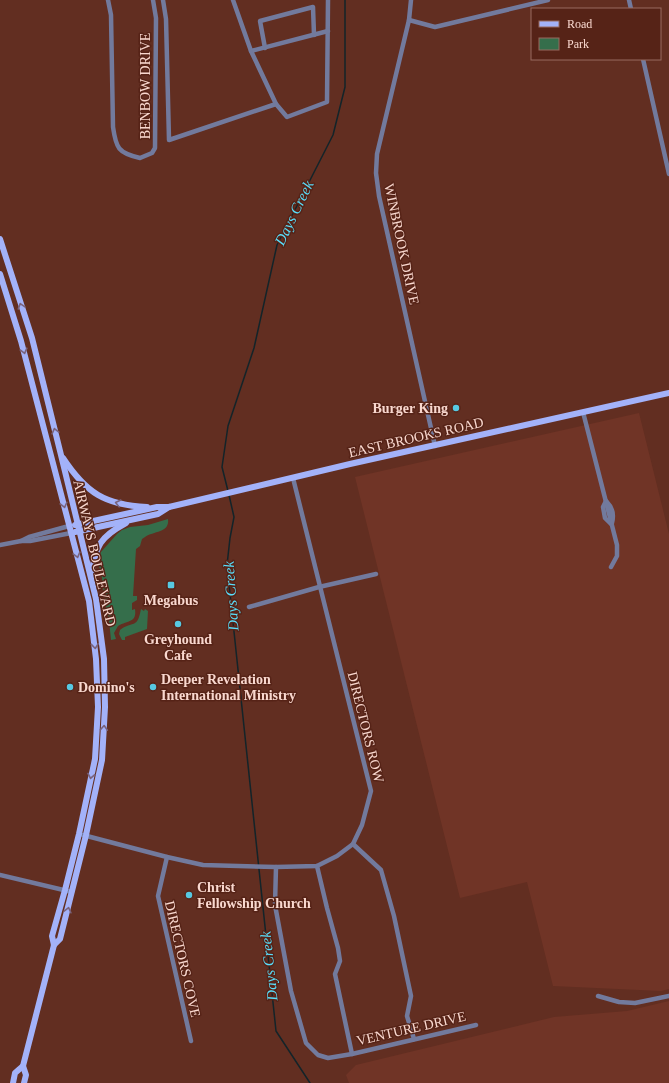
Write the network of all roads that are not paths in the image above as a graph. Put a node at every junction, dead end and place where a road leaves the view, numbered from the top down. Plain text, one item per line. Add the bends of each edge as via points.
1 (108, 0) edge
2 (153, 0) edge
3 (163, 0) edge
4 (233, 0) edge
5 (328, 0) edge
6 (411, 0) edge
7 (548, 0) edge
8 (409, 20) junction
9 (328, 32) junction
10 (314, 35) junction
11 (265, 48) junction
12 (251, 51) junction
13 (642, 60) edge
14 (276, 104) junction
15 (669, 174) edge
16 (0, 239) edge
17 (0, 274) edge
18 (669, 392) edge
19 (583, 412) junction
20 (435, 446) junction
21 (61, 455) junction
22 (293, 478) junction
23 (606, 501) junction
24 (157, 507) junction
25 (169, 507) junction
26 (131, 521) junction
27 (77, 524) junction
28 (612, 524) junction
29 (70, 530) junction
30 (79, 532) junction
31 (0, 545) edge
32 (611, 567) dead end
33 (376, 574) dead end
34 (90, 578) junction
35 (320, 587) junction
36 (97, 607) junction
37 (249, 607) dead end
38 (90, 608) junction
39 (79, 834) junction
40 (86, 835) junction
41 (353, 844) junction
42 (168, 857) junction
43 (318, 866) junction
44 (276, 867) junction
45 (0, 875) edge
46 (65, 890) junction
47 (72, 892) junction
48 (54, 945) junction
49 (598, 996) dead end
50 (669, 996) edge
51 (476, 1024) dead end
52 (414, 1040) junction
53 (191, 1041) dead end
54 (352, 1054) junction
55 (23, 1066) junction
56 (13, 1083) edge
57 (24, 1083) edge

1 - 2 street, BENBOW DRIVE via 111,15 113,127 116,145 121,152 140,158 156,148 156,18
3 - 14 street via 166,19 169,140
4 - 12 street
5 - 9 street
6 - 8 street, WINBROOK DRIVE
7 - 8 street via 435,27
8 - 20 street, WINBROOK DRIVE via 377,154 376,173
9 - 10 street
9 - 14 street via 327,102 287,117
10 - 11 street
10 - 11 street via 314,7 260,21
11 - 12 street
12 - 14 street
13 - 15 street
21 -> 16 main road, AIRWAYS BOULEVARD via 32,338
17 -> 29 main road, AIRWAYS BOULEVARD via 21,341
18 - 19 main road, EAST BROOKS ROAD
19 - 20 main road, EAST BROOKS ROAD
19 - 23 street
20 - 22 main road, EAST BROOKS ROAD
24 -> 21 main road via 124,505 102,497 86,487
21 - 27 main road, AIRWAYS BOULEVARD
22 - 25 main road, EAST BROOKS ROAD
22 - 35 street, DIRECTORS ROW
23 - 28 street via 611,506 614,516
23 - 28 street via 603,507 605,518
24 - 25 main road, EAST BROOKS ROAD
24 - 27 main road, EAST BROOKS ROAD
25 - 26 main road, EAST BROOKS ROAD via 158,514
26 - 30 main road, EAST BROOKS ROAD
26 - 34 main road via 113,530 101,542 95,554
27 - 29 main road, EAST BROOKS ROAD
27 - 30 main road, AIRWAYS BOULEVARD
28 - 32 street via 618,550
29 - 30 main road, EAST BROOKS ROAD
29 - 31 street, EAST BROOKS ROAD via 30,541
29 -> 38 main road, AIRWAYS BOULEVARD
30 - 34 main road, AIRWAYS BOULEVARD
33 - 35 street
34 - 36 main road, AIRWAYS BOULEVARD
35 - 37 street
35 - 41 street, DIRECTORS ROW via 371,791 362,825
36 - 38 main road
40 -> 36 main road, AIRWAYS BOULEVARD via 102,760 105,707 104,659
38 -> 39 main road, AIRWAYS BOULEVARD via 98,707 95,759
39 - 40 street, DIRECTORS ROW
39 - 46 main road, AIRWAYS BOULEVARD
40 - 42 street, DIRECTORS ROW
40 - 47 main road, AIRWAYS BOULEVARD
41 - 43 street, DIRECTORS ROW
41 - 52 street via 381,870 412,996 407,1016
42 - 44 street, DIRECTORS ROW via 203,865
42 - 53 street, DIRECTORS COVE via 158,896
43 - 44 street, DIRECTORS ROW
43 - 54 street via 338,948 340,960 335,974
44 - 54 street, VENTURE DRIVE via 275,905 291,991 306,1043 318,1055 328,1058
45 - 46 street
46 - 47 street
46 - 48 main road, AIRWAYS BOULEVARD via 52,936
48 -> 47 main road, AIRWAYS BOULEVARD via 60,939
48 - 55 main road, AIRWAYS BOULEVARD
49 - 50 street via 635,1003
51 - 52 street, VENTURE DRIVE
52 - 54 street, VENTURE DRIVE
55 - 56 main road, AIRWAYS BOULEVARD via 16,1073
55 - 57 main road, AIRWAYS BOULEVARD via 26,1075

